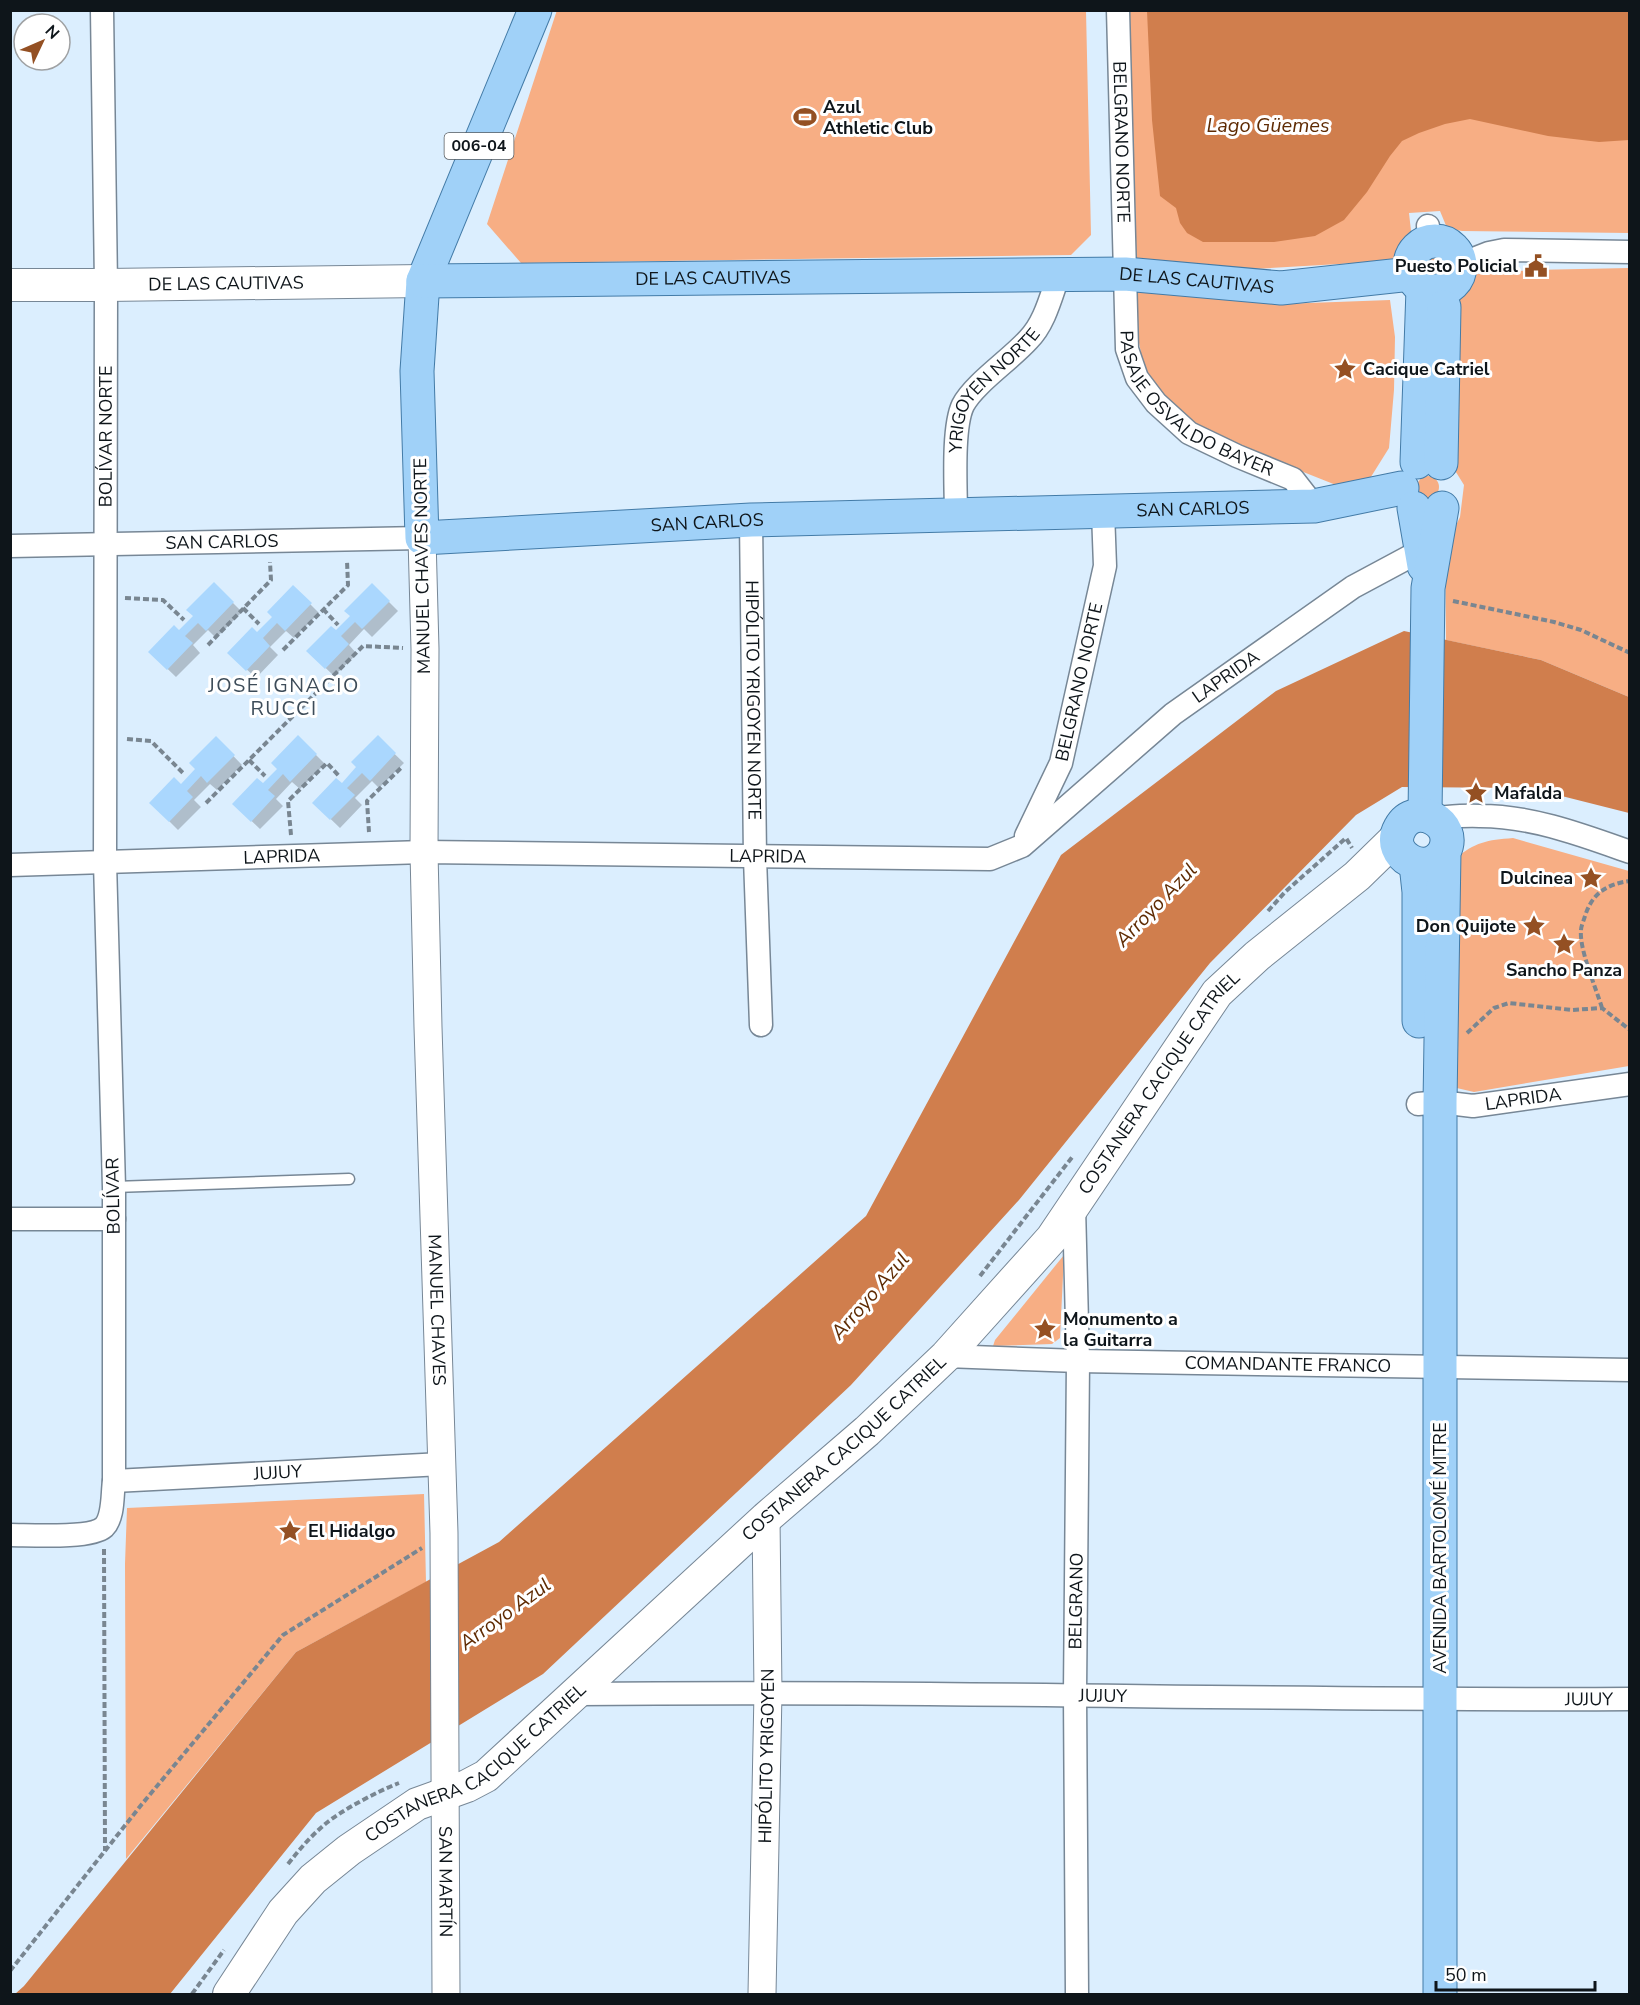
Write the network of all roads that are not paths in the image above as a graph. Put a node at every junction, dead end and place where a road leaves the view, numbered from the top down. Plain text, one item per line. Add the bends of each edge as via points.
1 (102, 10) edge
2 (535, 10) edge
3 (1118, 10) edge
4 (1429, 234) dead end
5 (1629, 252) edge
6 (1059, 273) junction
7 (1125, 274) junction
8 (1435, 279) junction
9 (423, 281) junction
10 (10, 285) edge
11 (106, 285) junction
12 (1423, 486) junction
13 (1314, 506) junction
14 (1102, 512) junction
15 (956, 516) junction
16 (750, 520) junction
17 (422, 538) junction
18 (106, 544) junction
19 (10, 546) edge
20 (1422, 550) junction
21 (1428, 588) junction
22 (1428, 809) junction
23 (1532, 822) junction
24 (1397, 837) junction
25 (1022, 846) junction
26 (424, 852) junction
27 (1629, 852) edge
28 (1435, 854) junction
29 (755, 858) junction
30 (105, 862) junction
31 (10, 865) edge
32 (761, 1025) dead end
33 (1629, 1084) edge
34 (1429, 1103) junction
35 (349, 1179) dead end
36 (114, 1187) junction
37 (1074, 1208) junction
38 (10, 1219) edge
39 (114, 1219) junction
40 (946, 1356) junction
41 (1078, 1361) junction
42 (1429, 1366) junction
43 (1629, 1370) edge
44 (442, 1464) junction
45 (114, 1481) junction
46 (766, 1518) junction
47 (10, 1535) edge
48 (768, 1692) junction
49 (577, 1694) junction
50 (1075, 1694) junction
51 (1629, 1699) edge
52 (1429, 1700) junction
53 (447, 1781) junction
54 (229, 1995) edge
55 (446, 1995) edge
56 (762, 1995) edge
57 (1077, 1995) edge
58 (1418, 1995) edge
59 (1440, 1995) edge

1 - 11 street, BOLÍVAR NORTE
2 - 9 main road, 006-04
3 - 7 street, BELGRANO NORTE
4 - 8 main road via 1458,256
5 - 8 street via 1504,250 1489,253
6 - 7 main road, DE LAS CAUTIVAS
6 - 9 main road, DE LAS CAUTIVAS
6 - 15 street, YRIGOYEN NORTE via 1042,320 1030,338 963,405 957,425
7 - 8 main road, DE LAS CAUTIVAS via 1281,288
7 - 13 street, PASAJE OSVALDO BAYER via 1127,349 1137,378 1156,403 1189,433 1293,479
8 - 12 main road
9 - 11 main road, DE LAS CAUTIVAS
9 - 17 main road, MANUEL CHAVES NORTE via 417,371
10 - 11 main road, DE LAS CAUTIVAS
11 - 18 street, BOLÍVAR NORTE
12 - 13 main road, SAN CARLOS
12 - 20 main road
12 - 21 main road
13 - 14 main road, SAN CARLOS
14 - 15 main road, SAN CARLOS
14 - 25 street, BELGRANO NORTE via 1105,566 1061,763
15 - 16 main road, SAN CARLOS
16 - 17 main road, SAN CARLOS
16 - 29 street, HIPÓLITO YRIGOYEN NORTE
17 - 18 street, SAN CARLOS
17 - 26 street, MANUEL CHAVES NORTE
18 - 19 street, SAN CARLOS
18 - 30 street, BOLÍVAR NORTE
20 - 21 main road
20 - 25 street, LAPRIDA via 1353,586 1173,714
21 - 22 main road
22 - 23 street
22 - 24 main road via 1406,820
22 - 28 main road via 1447,837
23 - 27 street via 1575,832
23 - 28 street via 1468,830
24 - 28 main road via 1402,855
24 - 37 main road, COSTANERA CACIQUE CATRIEL via 1365,869 1217,993
25 - 29 street, LAPRIDA via 990,859
26 - 29 street, LAPRIDA
26 - 30 street, LAPRIDA
26 - 44 street, MANUEL CHAVES
28 - 34 main road via 1440,1065
28 - 34 main road via 1419,892
29 - 32 street, HIPÓLITO YRIGOYEN NORTE
30 - 31 street, LAPRIDA
30 - 36 street, BOLÍVAR
33 - 34 street, LAPRIDA via 1473,1106
34 - 42 main road, AVENIDA BARTOLOMÉ MITRE
35 - 36 lane
36 - 39 street, BOLÍVAR
37 - 40 main road, COSTANERA CACIQUE CATRIEL
37 - 41 street, BELGRANO
38 - 39 street
39 - 45 street, BOLÍVAR
40 - 41 street, COMANDANTE FRANCO
40 - 46 main road, COSTANERA CACIQUE CATRIEL
41 - 42 street, COMANDANTE FRANCO
41 - 50 street, BELGRANO
42 - 43 street, COMANDANTE FRANCO
42 - 52 main road, AVENIDA BARTOLOMÉ MITRE
44 - 45 street, JUJUY
44 - 53 street, MANUEL CHAVES
45 - 47 street, BOLÍVAR via 110,1517 104,1528 86,1534
46 - 48 street, HIPÓLITO YRIGOYEN
46 - 49 main road, COSTANERA CACIQUE CATRIEL
48 - 49 street, JUJUY
48 - 50 street, JUJUY
48 - 56 street, HIPÓLITO YRIGOYEN
49 - 53 main road, COSTANERA CACIQUE CATRIEL via 486,1776 467,1786
50 - 52 street, JUJUY
50 - 57 street, BELGRANO
51 - 52 street, JUJUY
52 - 58 main road, AVENIDA BARTOLOMÉ MITRE
52 - 59 main road, AVENIDA BARTOLOMÉ MITRE
53 - 54 main road, COSTANERA CACIQUE CATRIEL via 313,1879 283,1912
53 - 55 street, SAN MARTÍN

